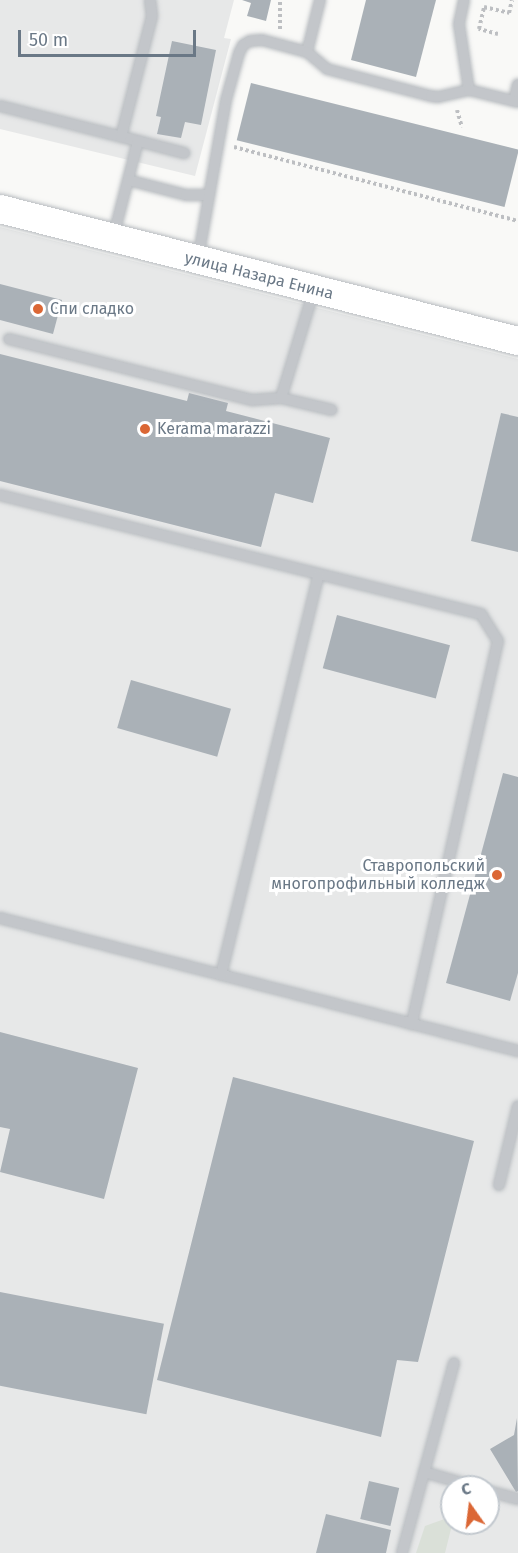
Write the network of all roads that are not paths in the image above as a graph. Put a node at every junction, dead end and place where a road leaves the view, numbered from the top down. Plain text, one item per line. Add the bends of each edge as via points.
1 (150, 0) edge
2 (320, 0) edge
3 (464, 0) edge
4 (307, 52) junction
5 (518, 84) edge
6 (469, 90) junction
7 (516, 102) edge
8 (0, 106) edge
9 (120, 137) junction
10 (138, 141) junction
11 (184, 153) dead end
12 (128, 180) junction
13 (209, 195) junction
14 (0, 209) edge
15 (113, 238) junction
16 (198, 260) junction
17 (314, 290) junction
18 (9, 339) dead end
19 (518, 341) edge
20 (281, 398) junction
21 (332, 410) dead end
22 (0, 495) edge
23 (318, 576) junction
24 (0, 918) edge
25 (221, 975) junction
26 (412, 1024) junction
27 (518, 1051) edge
28 (518, 1106) edge
29 (499, 1185) dead end
30 (454, 1363) dead end
31 (424, 1472) junction
32 (440, 1477) edge
33 (500, 1494) edge
34 (518, 1499) edge
35 (402, 1553) edge

1 - 9 lane via 152,16
2 - 4 lane
3 - 6 lane via 459,24
4 - 6 lane via 327,69 431,96
4 - 13 lane via 262,40 243,45 226,100
5 - 7 lane
6 - 7 lane
8 - 9 lane
9 - 10 lane
10 - 11 lane
10 - 12 lane
12 - 13 lane via 186,195
12 - 15 lane
13 - 16 lane
14 - 15 main road, улица Назара Енина
15 - 16 main road, улица Назара Енина
16 - 17 main road, улица Назара Енина
17 - 19 main road, улица Назара Енина
17 - 20 lane
18 - 20 lane via 252,400
20 - 21 lane
22 - 23 lane
23 - 25 lane
23 - 26 lane via 481,614 498,641
24 - 25 lane
25 - 26 lane
26 - 27 lane
28 - 29 lane
30 - 31 lane
31 - 32 lane
31 - 35 lane
33 - 34 lane

